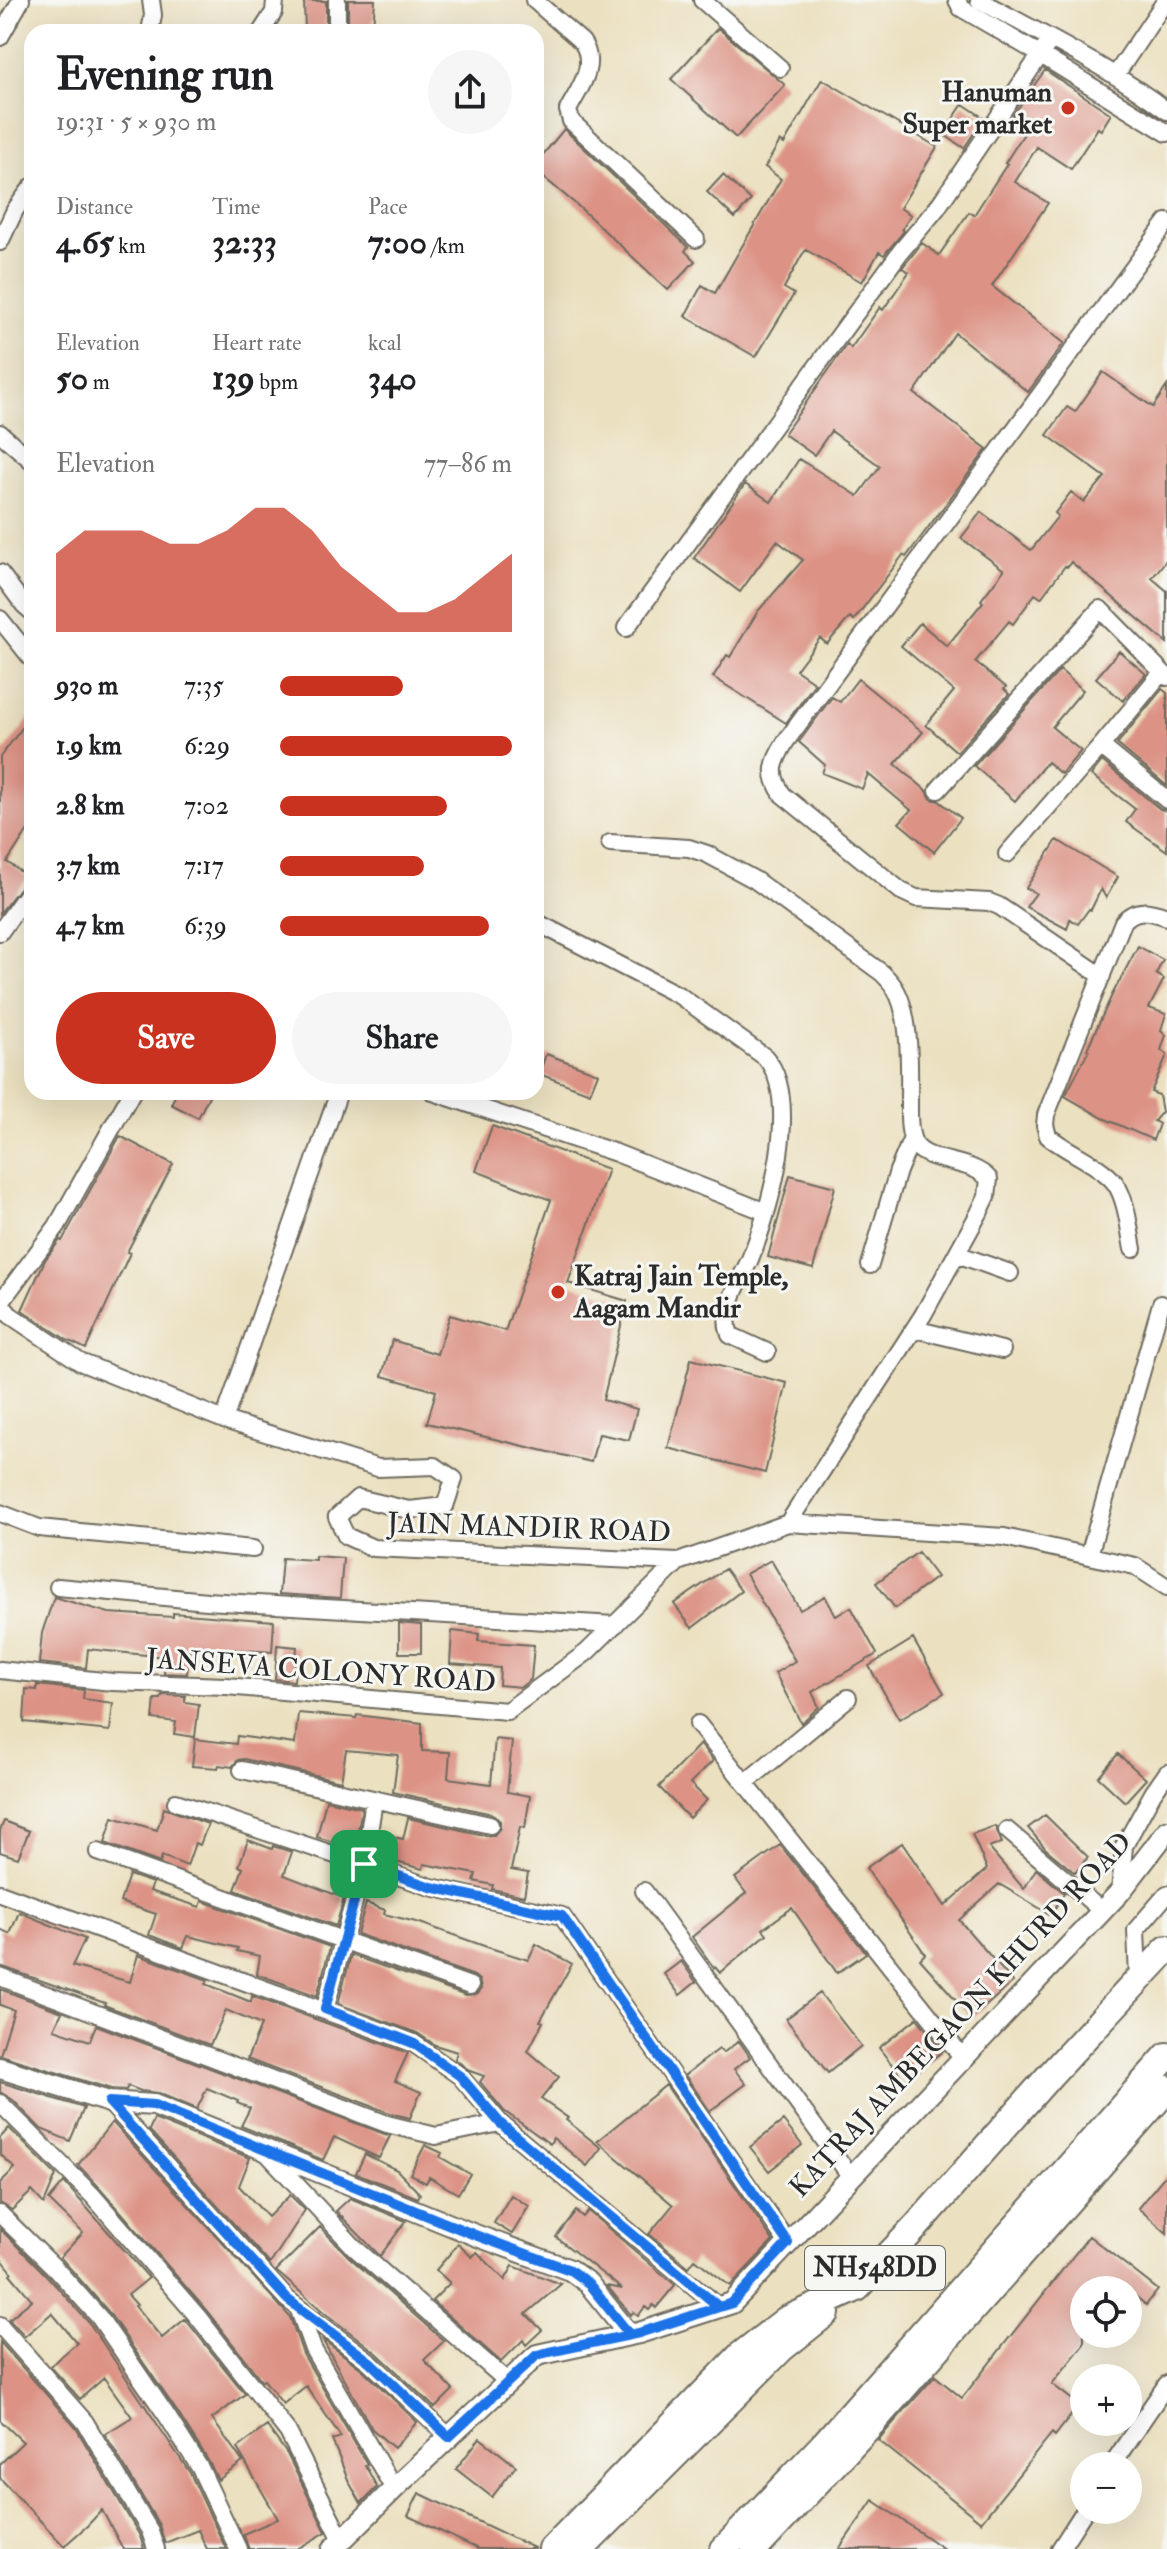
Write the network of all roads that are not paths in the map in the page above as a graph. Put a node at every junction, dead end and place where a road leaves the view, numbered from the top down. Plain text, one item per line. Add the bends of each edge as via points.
1 (21, 0) edge
2 (151, 0) edge
3 (275, 0) edge
4 (337, 0) edge
5 (534, 0) edge
6 (702, 0) edge
7 (957, 0) edge
8 (979, 0) edge
9 (1166, 0) edge
10 (151, 24) edge
11 (266, 24) edge
12 (337, 24) edge
13 (0, 37) edge
14 (1051, 39) junction
15 (1041, 55) junction
16 (780, 68) dead end
17 (1115, 76) junction
18 (1167, 111) edge
19 (1167, 133) edge
20 (24, 198) edge
21 (1167, 222) edge
22 (696, 239) dead end
23 (0, 242) edge
24 (0, 433) edge
25 (24, 454) edge
26 (0, 573) edge
27 (24, 605) edge
28 (0, 619) edge
29 (626, 628) dead end
30 (24, 649) edge
31 (1165, 675) edge
32 (1101, 746) junction
33 (938, 790) dead end
34 (1167, 800) edge
35 (610, 843) dead end
36 (1007, 854) dead end
37 (24, 898) edge
38 (1167, 917) edge
39 (544, 926) edge
40 (0, 932) edge
41 (1102, 976) junction
42 (128, 1100) edge
43 (336, 1100) edge
44 (457, 1100) edge
45 (912, 1138) junction
46 (766, 1212) junction
47 (1133, 1249) dead end
48 (957, 1254) junction
49 (870, 1265) dead end
50 (1010, 1273) dead end
51 (0, 1303) edge
52 (1161, 1304) dead end
53 (914, 1329) junction
54 (1002, 1350) dead end
55 (767, 1352) dead end
56 (224, 1420) junction
57 (0, 1513) edge
58 (788, 1523) junction
59 (253, 1549) dead end
60 (1089, 1555) junction
61 (678, 1562) junction
62 (58, 1587) dead end
63 (1167, 1587) edge
64 (615, 1625) junction
65 (0, 1670) edge
66 (848, 1698) dead end
67 (698, 1724) dead end
68 (242, 1770) dead end
69 (1167, 1773) edge
70 (745, 1783) junction
71 (374, 1800) junction
72 (176, 1802) dead end
73 (490, 1825) dead end
74 (1007, 1830) dead end
75 (1167, 1831) edge
76 (98, 1852) dead end
77 (364, 1864) junction
78 (644, 1891) dead end
79 (1120, 1892) junction
80 (0, 1893) edge
81 (1167, 1894) edge
82 (1102, 1911) junction
83 (343, 1940) junction
84 (1167, 1949) edge
85 (0, 1977) edge
86 (1138, 1978) junction
87 (470, 1986) dead end
88 (325, 2009) junction
89 (1167, 2056) edge
90 (963, 2058) junction
91 (0, 2068) edge
92 (1167, 2089) edge
93 (109, 2102) junction
94 (0, 2103) edge
95 (500, 2123) junction
96 (265, 2151) junction
97 (851, 2177) junction
98 (0, 2214) edge
99 (788, 2243) junction
100 (857, 2288) junction
101 (719, 2307) junction
102 (299, 2309) junction
103 (0, 2325) edge
104 (630, 2335) junction
105 (508, 2382) junction
106 (1167, 2384) edge
107 (449, 2437) junction
108 (1121, 2452) edge
109 (394, 2489) junction
110 (1076, 2524) edge
111 (338, 2544) edge
112 (156, 2549) edge
113 (238, 2549) edge
114 (552, 2549) edge
115 (581, 2549) edge
116 (724, 2549) edge
117 (755, 2549) edge
118 (1060, 2549) edge

1 - 13 street
2 - 10 street
3 - 11 street
4 - 12 street
5 - 22 street via 588,50 584,83 568,110 571,121
6 - 16 street
7 - 15 street via 961,8
8 - 14 street
9 - 17 street
14 - 15 street
14 - 17 street
15 - 19 street
15 - 29 street via 937,208
17 - 18 street
20 - 23 street
21 - 41 street via 786,741 773,772 783,795 901,891 916,898 999,906
24 - 25 street
26 - 27 street
28 - 30 street
31 - 32 street
31 - 33 street via 1100,609
32 - 34 street
32 - 36 street
35 - 45 street via 707,854 755,880 882,973 900,998 909,1045
37 - 40 street
38 - 41 street via 1130,914
39 - 46 street via 680,996 775,1068 784,1122
41 - 47 street via 1045,1125 1058,1145 1117,1185
42 - 51 street via 57,1226
43 - 56 street
44 - 46 street via 616,1153
45 - 48 street via 920,1150 975,1168 989,1179 987,1196
45 - 49 street
46 - 55 street via 727,1316 730,1335
48 - 50 street
48 - 53 street
51 - 56 street, JAIN MANDIR ROAD via 80,1362
52 - 60 street
53 - 54 street
53 - 58 street
56 - 61 street, JAIN MANDIR ROAD via 378,1468 435,1466 454,1479 445,1506 409,1510 358,1498 337,1517 346,1536 373,1548
57 - 59 street via 39,1528
58 - 60 street, JAIN MANDIR ROAD via 1004,1537
58 - 61 street, JAIN MANDIR ROAD
60 - 63 street, JAIN MANDIR ROAD via 1135,1566
61 - 64 street, JANSEVA COLONY ROAD
62 - 64 street
64 - 65 street, JANSEVA COLONY ROAD via 507,1711
66 - 70 street
67 - 70 street
68 - 71 street
69 - 79 street via 1124,1846
70 - 90 street
71 - 73 street
71 - 77 street
72 - 77 street
74 - 82 street
75 - 79 street, KATRAJ AMBEGAON KHURD ROAD
76 - 83 street
77 - 83 street
77 - 99 street via 431,1887 562,1916
78 - 97 street
79 - 82 street, KATRAJ AMBEGAON KHURD ROAD
80 - 88 street
81 - 86 street via 1136,1930
82 - 90 street, KATRAJ AMBEGAON KHURD ROAD
83 - 87 street
83 - 88 street
84 - 86 highway, NH548DD
85 - 95 street via 387,2124 436,2136
86 - 100 highway, NH548DD
88 - 95 street via 413,2043 460,2076
89 - 116 highway via 825,2443
90 - 97 street, KATRAJ AMBEGAON KHURD ROAD
91 - 93 street
92 - 117 highway, NH548DD
93 - 96 street via 154,2105
93 - 102 street
94 - 111 street via 93,2196 288,2432
95 - 101 street
96 - 104 street via 570,2270 588,2283
96 - 105 street via 356,2249
97 - 99 street, KATRAJ AMBEGAON KHURD ROAD
98 - 113 street via 99,2317 200,2468
99 - 101 street, KATRAJ AMBEGAON KHURD ROAD via 732,2303
100 - 114 highway, NH548DD via 786,2320 741,2355
100 - 115 highway via 782,2348
101 - 104 street, KATRAJ AMBEGAON KHURD ROAD
102 - 107 street via 370,2362
102 - 109 street via 313,2349
103 - 112 street via 85,2422
104 - 105 street, KATRAJ AMBEGAON KHURD ROAD via 537,2355
105 - 107 street, KATRAJ AMBEGAON KHURD ROAD
106 - 108 street
107 - 109 street, KATRAJ AMBEGAON KHURD ROAD
109 - 111 street, KATRAJ AMBEGAON KHURD ROAD
110 - 118 street

